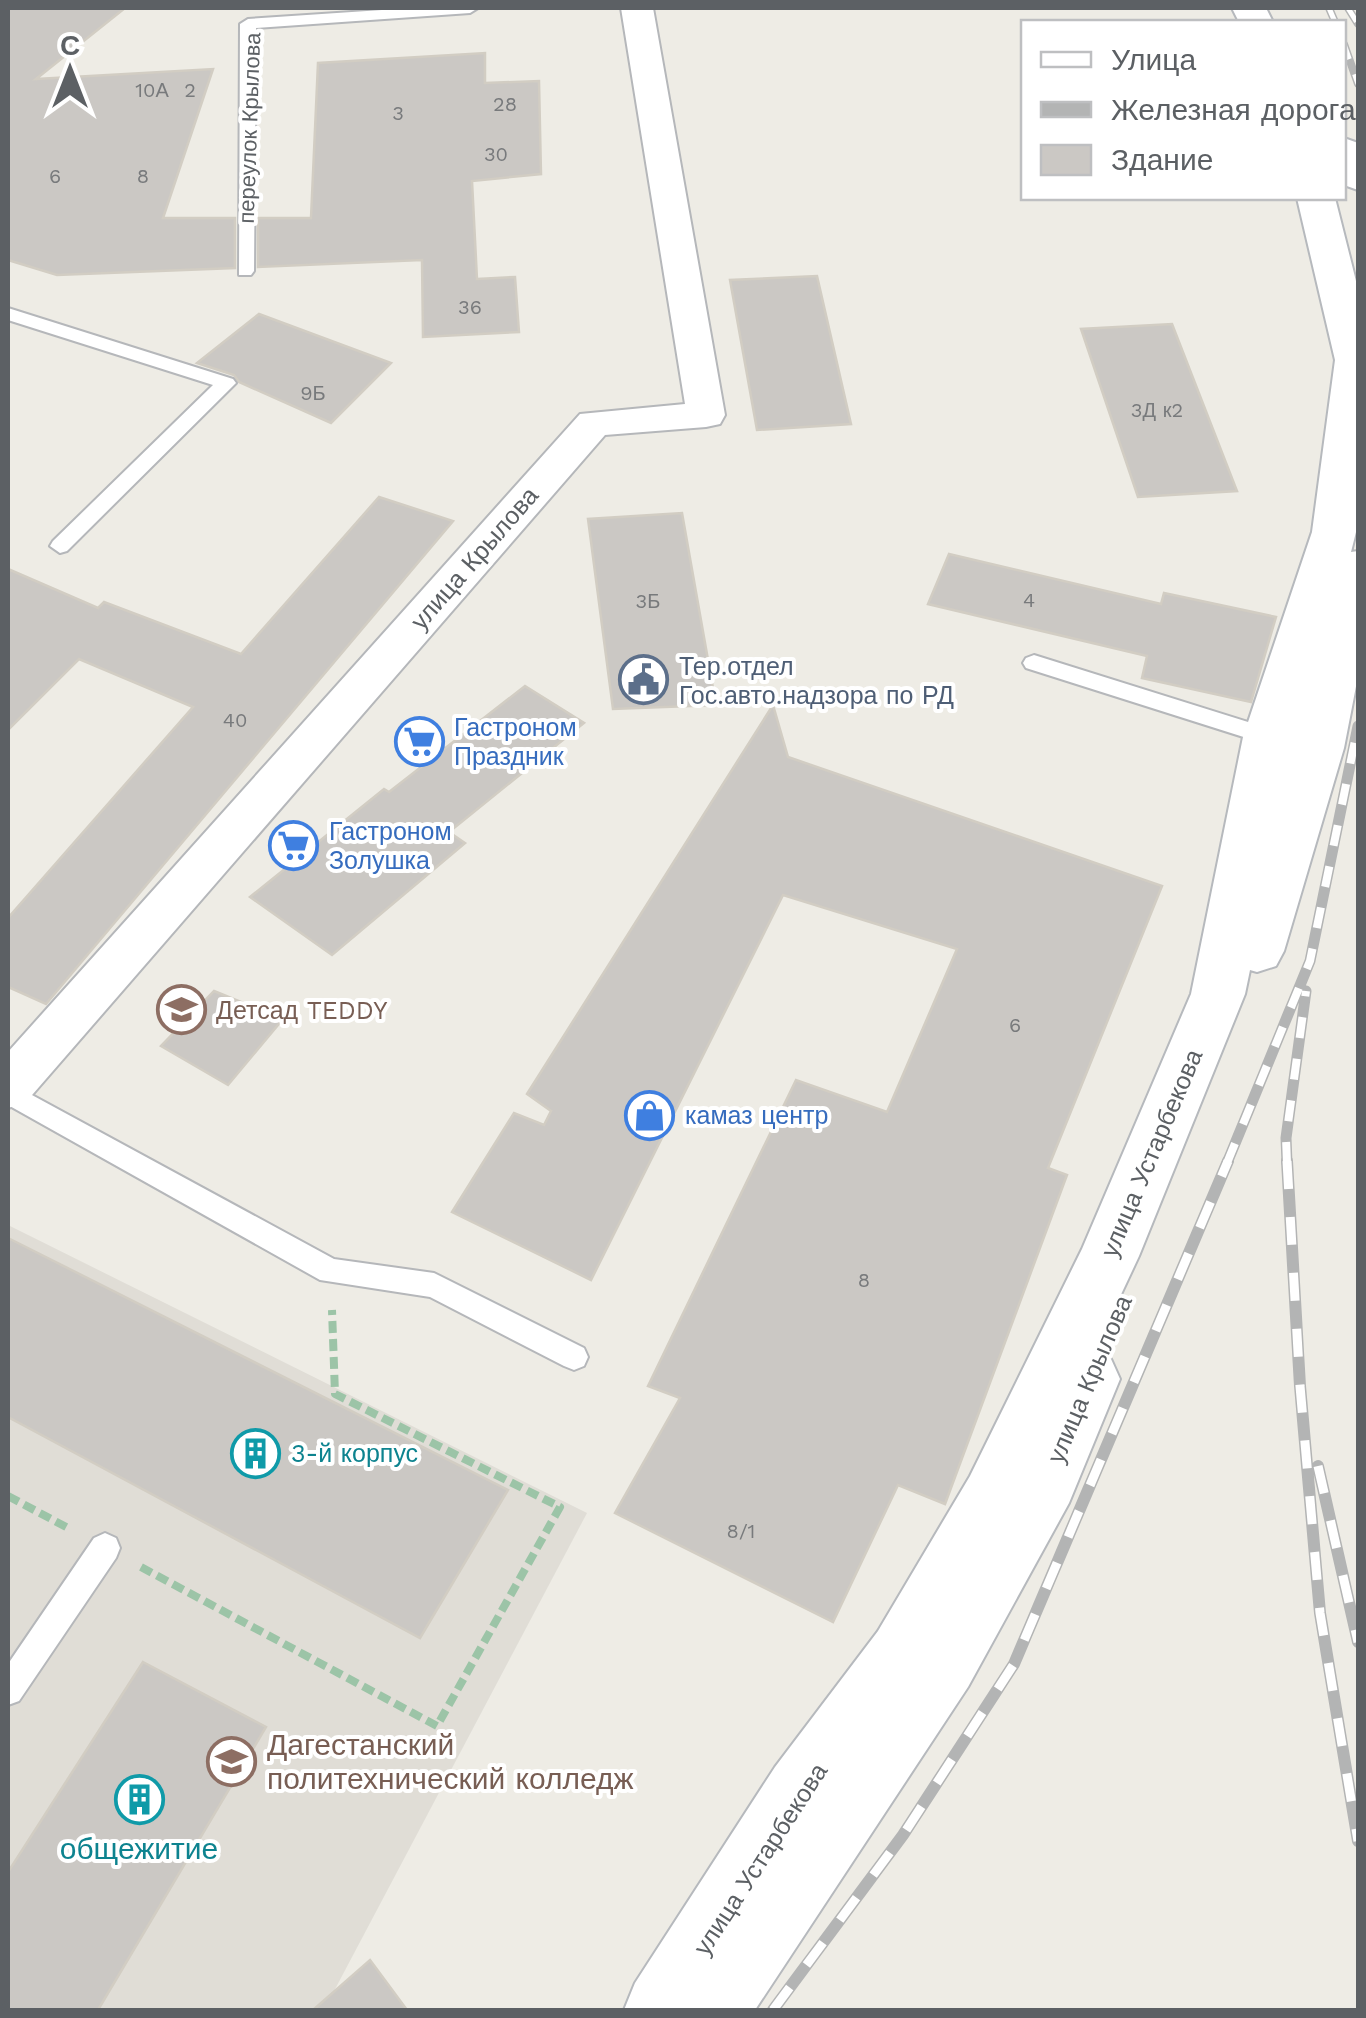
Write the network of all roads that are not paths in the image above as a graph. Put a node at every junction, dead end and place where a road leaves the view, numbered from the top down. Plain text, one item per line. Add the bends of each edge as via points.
1 (470, 8) edge
2 (636, 8) edge
3 (1346, 153) edge
4 (1358, 179) edge
5 (1333, 219) edge
6 (1358, 258) edge
7 (244, 271) dead end
8 (8, 314) edge
9 (60, 546) dead end
10 (1358, 566) edge
11 (1034, 664) dead end
12 (1293, 742) junction
13 (8, 1090) edge
14 (574, 1357) dead end
15 (106, 1548) road end
16 (8, 1690) edge
17 (662, 2010) edge
18 (711, 2010) edge

1 - 7 lane, переулок Крылова via 248,24
2 - 13 street, улица Крылова via 706,414 594,422
3 - 4 main road
5 - 6 main road
5 - 12 main road, улица Устарбекова via 1356,360 1335,532
8 - 9 lane via 226,383
10 - 12 main road, улица Крылова
11 - 12 lane
12 - 17 main road, улица Устарбекова via 1218,994 1109,1256 993,1498 902,1655 800,1792
12 - 18 main road, улица Крылова via 1244,996 1046,1480 944,1663
13 - 14 lane via 330,1271 434,1285
15 - 16 lane

